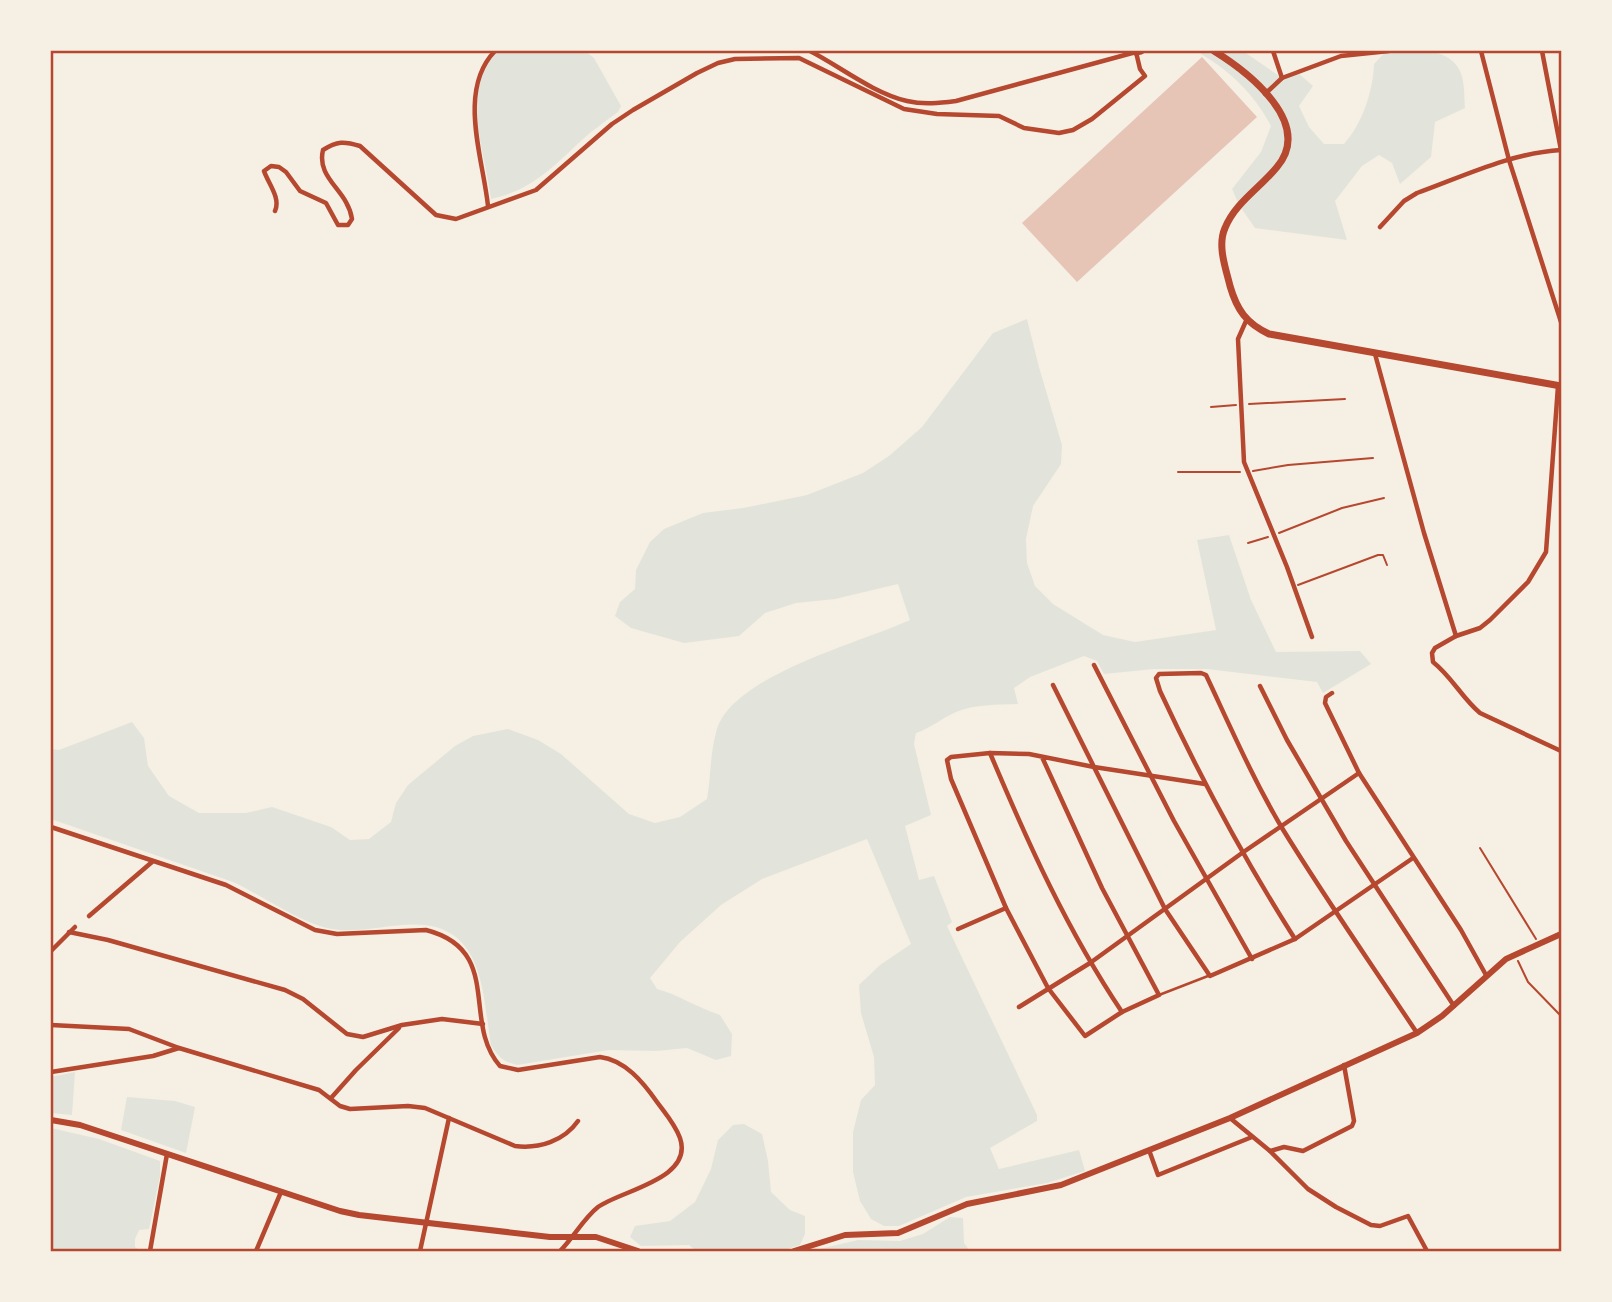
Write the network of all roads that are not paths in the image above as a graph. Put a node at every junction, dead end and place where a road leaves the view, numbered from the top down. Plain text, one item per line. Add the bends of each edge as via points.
1 (495, 51) edge
2 (810, 51) edge
3 (1139, 51) edge
4 (1214, 51) edge
5 (1273, 51) edge
6 (1389, 51) edge
7 (1481, 51) edge
8 (1542, 51) edge
9 (1340, 53) edge
10 (1282, 78) junction
11 (1265, 94) junction
12 (1561, 150) edge
13 (1509, 160) junction
14 (488, 206) junction
15 (275, 211) dead end
16 (1380, 227) dead end
17 (1246, 321) junction
18 (1561, 322) edge
19 (1375, 354) junction
20 (1560, 386) edge
21 (1456, 636) junction
22 (1312, 637) dead end
23 (1094, 665) dead end
24 (1053, 685) dead end
25 (1260, 686) dead end
26 (1332, 693) dead end
27 (1561, 751) edge
28 (990, 753) junction
29 (1042, 757) junction
30 (1094, 767) junction
31 (1359, 773) junction
32 (1152, 776) junction
33 (1205, 785) junction
34 (1321, 798) junction
35 (1281, 826) junction
36 (51, 827) edge
37 (1242, 853) junction
38 (1413, 858) junction
39 (153, 862) junction
40 (1206, 878) junction
41 (1375, 884) junction
42 (1006, 908) junction
43 (1165, 909) junction
44 (1335, 912) junction
45 (89, 916) dead end
46 (75, 928) dead end
47 (958, 929) dead end
48 (69, 932) junction
49 (1561, 934) edge
50 (1129, 937) junction
51 (1295, 939) junction
52 (51, 950) edge
53 (1252, 959) junction
54 (1090, 963) junction
55 (1486, 975) junction
56 (1210, 976) junction
57 (1048, 988) junction
58 (1159, 995) junction
59 (1454, 1006) junction
60 (1019, 1007) dead end
61 (1122, 1012) junction
62 (483, 1024) junction
63 (51, 1025) edge
64 (402, 1026) junction
65 (1417, 1033) junction
66 (179, 1048) junction
67 (1345, 1065) junction
68 (51, 1072) edge
69 (331, 1098) junction
70 (449, 1118) junction
71 (1230, 1118) junction
72 (51, 1120) edge
73 (578, 1121) dead end
74 (1252, 1137) junction
75 (1148, 1150) junction
76 (1270, 1151) junction
77 (167, 1153) junction
78 (281, 1192) junction
79 (425, 1223) junction
80 (575, 1236) junction
81 (150, 1251) edge
82 (256, 1251) edge
83 (420, 1251) edge
84 (560, 1251) edge
85 (638, 1251) edge
86 (794, 1251) edge
87 (1427, 1251) edge

1 - 14 street via 481,69 474,102
2 - 3 street via 888,94 929,104 956,101
3 - 14 street via 1145,76 1092,119 1059,133 1024,128 999,116 904,109 799,58 718,63 612,124 536,190
4 - 11 main road
5 - 10 street
6 - 9 street
7 - 13 street
8 - 12 street
9 - 10 street
10 - 11 street
11 - 17 main road via 1284,116 1287,148 1277,167 1239,205 1222,237 1230,286
12 - 13 street
13 - 16 street via 1410,196
13 - 18 street
14 - 15 street via 456,219 436,215 360,146 346,141 323,150 321,161 323,171 345,197 352,219 348,225 338,225 326,203 300,191 286,172 271,166 264,171 275,196
17 - 19 main road via 1269,334
17 - 22 street via 1238,340 1243,452
19 - 20 main road
19 - 21 street
20 - 21 street via 1546,552 1528,583 1490,620
21 - 27 street via 1433,649 1433,662 1472,706
23 - 32 street
24 - 30 street
25 - 34 street
26 - 31 street via 1325,704
28 - 29 street
28 - 42 street via 951,757 946,765
28 - 54 street via 1032,852
29 - 30 street
29 - 50 street
30 - 32 street
30 - 43 street
31 - 34 street
31 - 38 street
32 - 33 street
32 - 40 street
33 - 35 street via 1160,691 1159,674 1206,675
33 - 37 street
34 - 35 street
34 - 41 street
35 - 37 street
35 - 44 street
36 - 39 street
37 - 40 street
37 - 51 street
38 - 41 street
38 - 55 street
39 - 45 street
39 - 62 street via 243,892 315,930 337,934 426,930 450,938 468,956
40 - 43 street
40 - 53 street
41 - 44 street
41 - 59 street
42 - 47 street
42 - 57 street
43 - 50 street
43 - 56 street
44 - 51 street
44 - 65 street
46 - 48 street
48 - 52 street
48 - 64 street via 285,990 354,1037
49 - 55 street via 1515,954
50 - 54 street
50 - 58 street
51 - 53 street
53 - 56 street
54 - 57 street
54 - 61 street
55 - 59 street
56 - 58 lane
57 - 60 street
57 - 61 street via 1084,1036
58 - 61 street
59 - 65 street
62 - 64 street via 442,1019
62 - 80 street via 492,1057 509,1070 612,1058 647,1088 675,1127 682,1150 671,1170 597,1208
63 - 66 street via 129,1029
64 - 69 street
65 - 67 street
66 - 68 street
66 - 69 street
67 - 71 street
67 - 76 street via 1352,1126 1303,1151 1282,1147
69 - 70 street via 350,1110 408,1106
70 - 73 street via 527,1147 561,1138
70 - 79 street
71 - 74 street
71 - 75 street
72 - 77 street
74 - 75 street via 1158,1175
74 - 76 street
75 - 86 street via 1061,1185 967,1203 898,1233 845,1235
76 - 87 street via 1308,1189 1363,1222 1380,1226 1408,1216
77 - 78 street
77 - 81 street
78 - 79 street via 359,1215
78 - 82 street
79 - 80 street
79 - 83 street
80 - 84 street
80 - 85 street via 596,1237

